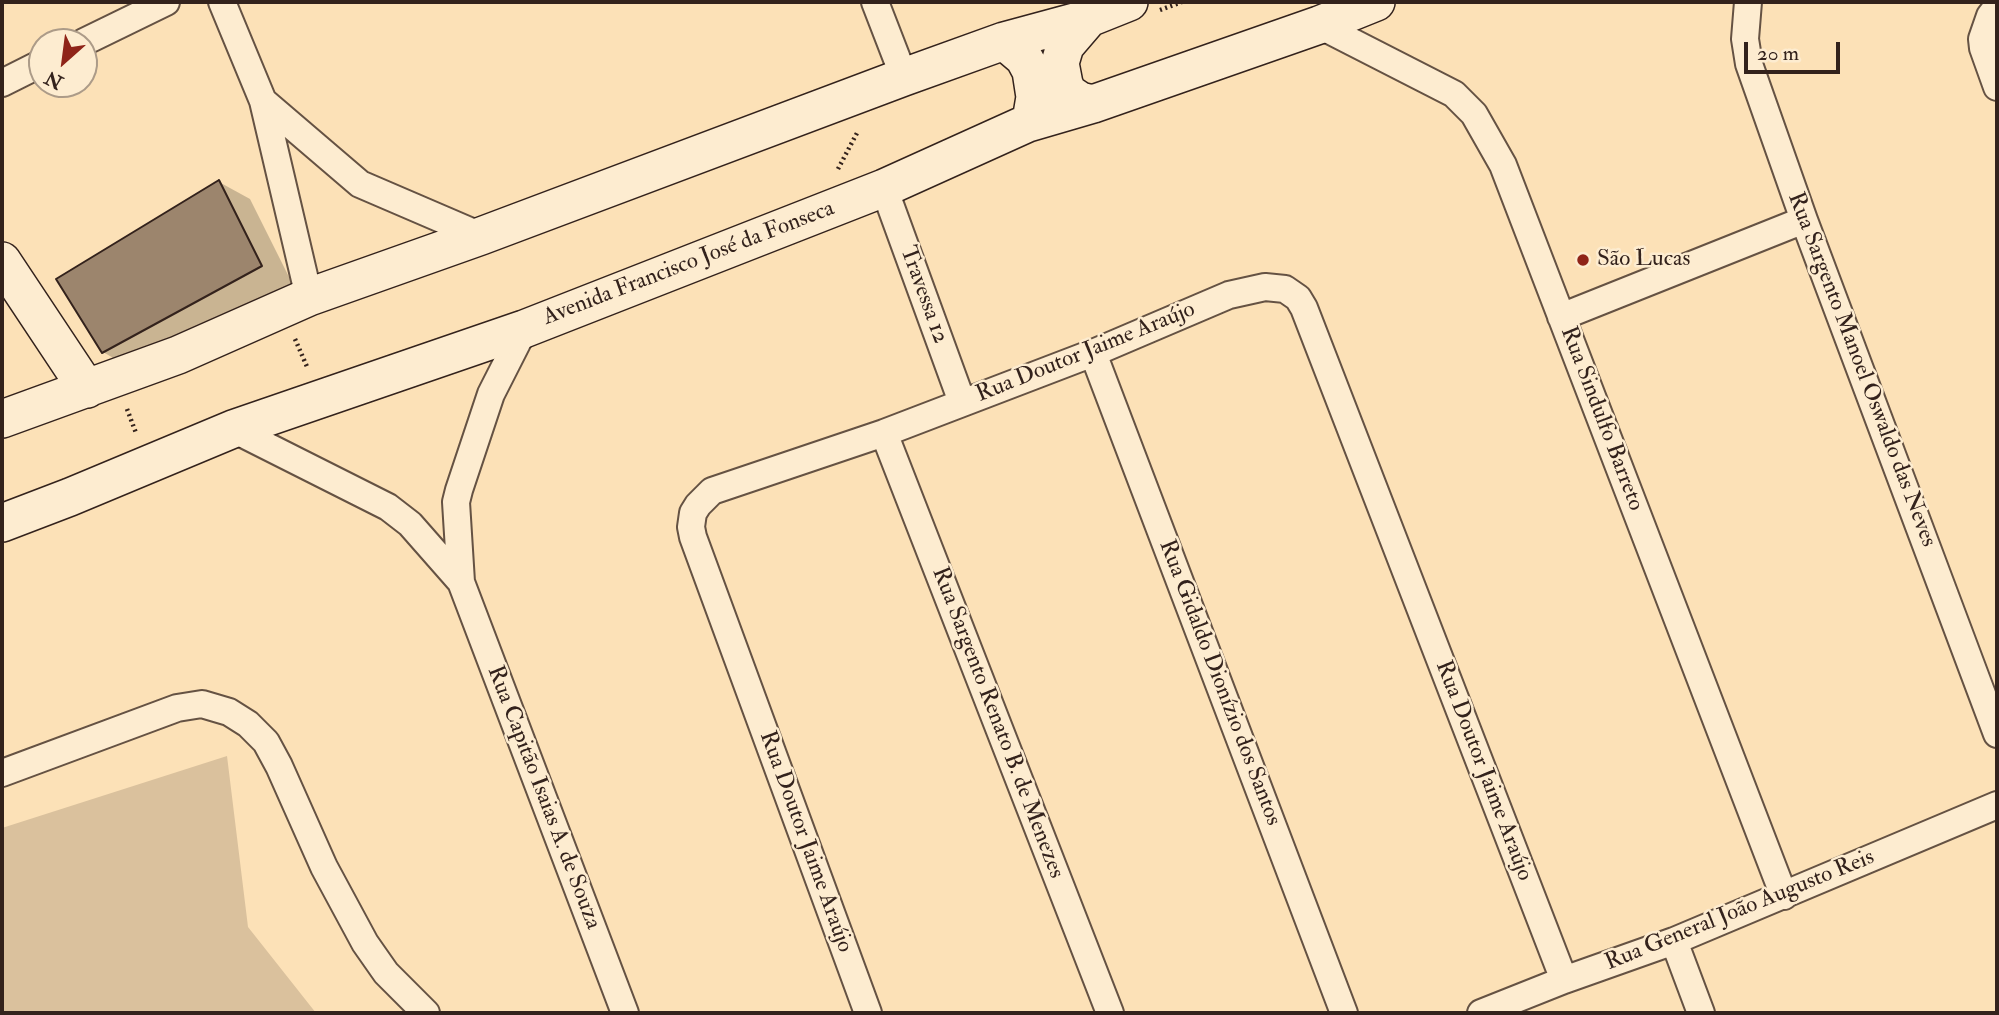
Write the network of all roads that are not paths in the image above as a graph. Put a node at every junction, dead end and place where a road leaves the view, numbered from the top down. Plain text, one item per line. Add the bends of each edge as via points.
1 (166, 2) edge
2 (222, 2) edge
3 (875, 2) edge
4 (1129, 2) edge
5 (1376, 2) edge
6 (1748, 2) edge
7 (1997, 7) edge
8 (1089, 18) junction
9 (1319, 25) junction
10 (98, 36) edge
11 (1004, 41) junction
12 (28, 70) edge
13 (904, 78) junction
14 (2, 83) edge
15 (1997, 87) edge
16 (263, 101) junction
17 (1093, 104) junction
18 (1028, 124) junction
19 (884, 188) junction
20 (1804, 219) junction
21 (481, 236) junction
22 (2, 261) edge
23 (296, 303) junction
24 (1561, 317) junction
25 (524, 328) junction
26 (1093, 353) junction
27 (99, 384) junction
28 (962, 402) junction
29 (2, 419) edge
30 (233, 429) junction
31 (884, 433) junction
32 (2, 523) edge
33 (461, 582) junction
34 (1997, 734) edge
35 (2, 773) edge
36 (1997, 806) edge
37 (1784, 896) junction
38 (1675, 941) junction
39 (1564, 980) junction
40 (426, 1013) edge
41 (625, 1013) edge
42 (867, 1013) edge
43 (1110, 1013) edge
44 (1344, 1013) edge
45 (1481, 1013) edge
46 (1701, 1013) edge

1 - 10 street
2 - 16 street
3 - 13 street
4 - 8 main road
5 - 9 main road, Avenida Francisco José da Fonseca
6 - 20 street, Rua Sargento Manoel Oswaldo das Neves via 1745,39 1749,64
7 - 15 street via 1982,39
8 - 11 main road
8 - 17 main road via 1065,46 1060,63 1068,93
9 - 17 main road, Avenida Francisco José da Fonseca
9 - 24 street, Rua Sindulfo Barreto via 1454,94 1474,114 1503,165
11 - 13 main road
11 - 18 main road via 1031,71 1035,97
12 - 14 street
13 - 21 main road
16 - 21 street via 360,184
16 - 23 street
17 - 18 main road, Avenida Francisco José da Fonseca
18 - 19 main road, Avenida Francisco José da Fonseca
19 - 25 main road, Avenida Francisco José da Fonseca
19 - 28 street, Travessa 12
20 - 24 street
20 - 34 street, Rua Sargento Manoel Oswaldo das Neves
21 - 23 main road
22 - 27 main road
23 - 27 main road
24 - 37 street, Rua Sindulfo Barreto
25 - 30 main road, Avenida Francisco José da Fonseca
25 - 33 street, Rua Capitão Isaias A. de Souza via 491,394 458,490
26 - 28 street, Rua Doutor Jaime Araújo
26 - 39 street, Rua Doutor Jaime Araújo via 1229,295 1265,287 1285,289 1298,298
26 - 44 street, Rua Gidaldo Dionízio dos Santos
27 - 29 main road
28 - 31 street, Rua Doutor Jaime Araújo
30 - 32 main road, Avenida Francisco José da Fonseca
30 - 33 street, Rua Capitão Isaias A. de Souza via 388,507 410,524
31 - 42 street, Rua Doutor Jaime Araújo via 712,491 693,513 691,527
31 - 43 street, Rua Sargento Renato B. de Menezes
33 - 41 street, Rua Capitão Isaias A. de Souza
35 - 40 street via 177,708 202,704 229,712 266,743 365,943 386,973
36 - 37 street, Rua General João Augusto Reis
37 - 38 street, Rua General João Augusto Reis
38 - 39 street, Rua General João Augusto Reis
38 - 46 street
39 - 45 street, Rua General João Augusto Reis

